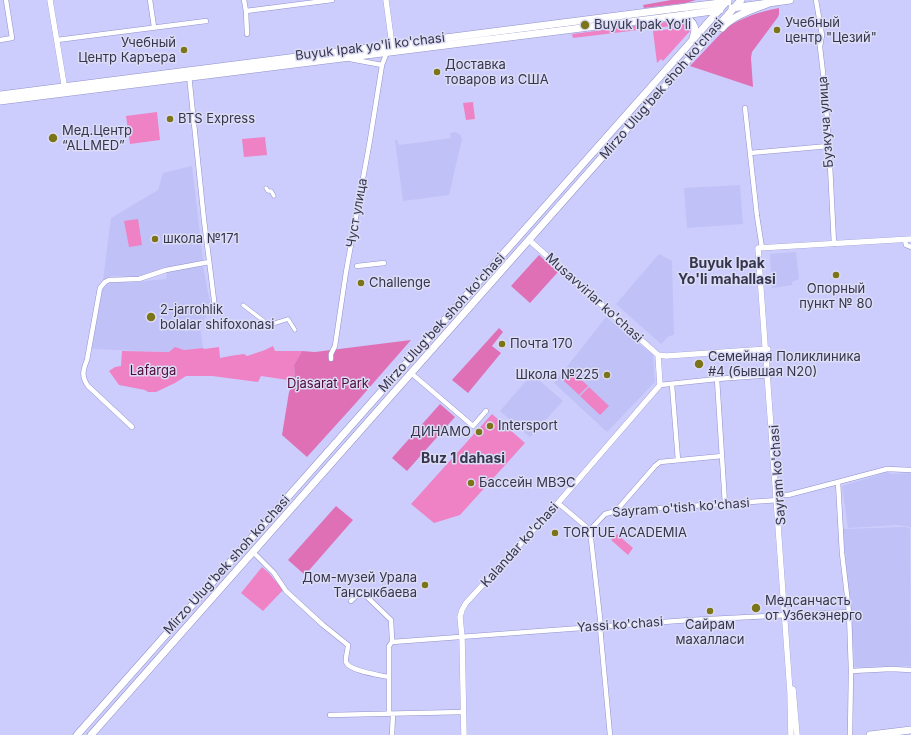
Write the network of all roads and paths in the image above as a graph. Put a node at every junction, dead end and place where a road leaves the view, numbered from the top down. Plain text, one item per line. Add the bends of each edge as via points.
1 (6, 0) edge
2 (50, 0) edge
3 (150, 0) edge
4 (244, 0) edge
5 (332, 0) edge
6 (386, 0) edge
7 (703, 0) edge
8 (740, 0) edge
9 (790, 0) edge
10 (816, 0) edge
11 (727, 1) edge
12 (772, 2) junction
13 (687, 7) junction
14 (734, 8) junction
15 (719, 10) junction
16 (246, 11) junction
17 (669, 17) junction
18 (206, 21) dead end
19 (586, 24) junction
20 (154, 27) junction
21 (247, 34) dead end
22 (0, 40) edge
23 (57, 40) junction
24 (691, 41) junction
25 (392, 50) junction
26 (342, 57) junction
27 (382, 65) junction
28 (189, 73) junction
29 (667, 84) junction
30 (65, 89) junction
31 (0, 94) edge
32 (0, 100) edge
33 (745, 108) dead end
34 (829, 146) junction
35 (750, 153) junction
36 (266, 188) dead end
37 (274, 196) dead end
38 (529, 240) junction
39 (908, 240) edge
40 (834, 244) junction
41 (911, 247) edge
42 (760, 248) junction
43 (501, 256) junction
44 (209, 262) junction
45 (384, 263) dead end
46 (508, 263) junction
47 (357, 266) dead end
48 (243, 305) dead end
49 (215, 308) dead end
50 (295, 330) dead end
51 (767, 349) junction
52 (658, 355) junction
53 (331, 360) dead end
54 (411, 373) junction
55 (769, 375) junction
56 (717, 379) junction
57 (660, 385) junction
58 (672, 385) junction
59 (486, 411) dead end
60 (132, 427) dead end
61 (722, 456) junction
62 (678, 460) junction
63 (911, 470) edge
64 (838, 482) junction
65 (778, 498) junction
66 (558, 503) junction
67 (725, 504) junction
68 (616, 511) junction
69 (590, 530) junction
70 (253, 552) junction
71 (237, 554) junction
72 (245, 561) junction
73 (351, 601) dead end
74 (848, 612) junction
75 (786, 615) junction
76 (600, 627) junction
77 (462, 638) junction
78 (392, 642) junction
79 (911, 670) edge
80 (851, 671) junction
81 (388, 677) junction
82 (464, 712) junction
83 (391, 714) junction
84 (330, 715) dead end
85 (911, 730) edge
86 (77, 735) edge
87 (91, 735) edge
88 (392, 735) edge
89 (464, 735) edge
90 (610, 735) edge
91 (791, 735) edge
92 (797, 735) edge
93 (850, 735) edge
94 (870, 735) edge

1 - 22 street via 12,38
2 - 23 street
3 - 20 street
4 - 16 street
5 - 16 street
6 - 25 street
7 - 13 main road
8 - 11 main road, Buyuk Ipak yo'li ko'chasi
8 - 14 main road, Mirzo Ulug'bek shoh ko'chasi
9 - 12 main road
10 - 34 street, Бузкуча улица via 822,35 820,47
11 - 13 main road, Buyuk Ipak yo'li ko'chasi
11 - 15 main road, Mirzo Ulug'bek shoh ko'chasi
12 - 14 main road
12 - 29 main road via 726,23
13 - 19 main road, Buyuk Ipak yo'li ko'chasi
14 - 15 main road
14 - 29 main road, Mirzo Ulug'bek shoh ko'chasi
15 - 17 main road
15 - 24 main road, Mirzo Ulug'bek shoh ko'chasi
16 - 21 street
17 - 19 main road, Buyuk Ipak yo'li ko'chasi
17 - 24 main road via 687,18 692,23 695,31
18 - 20 street
19 - 25 main road, Buyuk Ipak yo'li ko'chasi
19 - 25 main road, Buyuk Ipak yo'li ko'chasi via 558,31
20 - 23 street
23 - 30 street
24 - 43 main road, Mirzo Ulug'bek shoh ko'chasi
25 - 26 main road, Buyuk Ipak yo'li ko'chasi
25 - 27 street, Чуст улица
25 - 28 main road, Buyuk Ipak yo'li ko'chasi
26 - 27 street
26 - 28 main road, Buyuk Ipak yo'li ko'chasi
27 - 53 street, Чуст улица
28 - 30 main road, Buyuk Ipak yo'li ko'chasi
28 - 44 street
29 - 38 main road, Mirzo Ulug'bek shoh ko'chasi
30 - 31 main road, Buyuk Ipak yo'li ko'chasi
30 - 32 main road, Buyuk Ipak yo'li ko'chasi
33 - 35 street, Sayram ko'chasi
34 - 35 street
34 - 40 street, Бузкуча улица
35 - 42 street, Sayram ko'chasi
36 - 37 street
38 - 46 main road, Mirzo Ulug'bek shoh ko'chasi
38 - 52 street, Musavvirlar ko'chasi
39 - 40 street
39 - 41 street via 906,245
40 - 42 street
42 - 51 street, Sayram ko'chasi
43 - 46 main road
43 - 71 main road, Mirzo Ulug'bek shoh ko'chasi
44 - 49 street
44 - 60 street via 166,270 139,279 109,280 100,288 83,376 88,386
45 - 47 street
46 - 54 main road, Mirzo Ulug'bek shoh ko'chasi
48 - 50 street via 269,325 288,319
51 - 52 street
51 - 55 street, Sayram ko'chasi
52 - 57 street
54 - 59 street via 472,426
54 - 70 main road, Mirzo Ulug'bek shoh ko'chasi
55 - 56 street
55 - 65 street, Sayram ko'chasi
56 - 58 street
56 - 61 street
57 - 58 street
57 - 66 street, Kalandar ko'chasi
58 - 62 street
61 - 62 street
61 - 67 street
62 - 68 street via 658,463
63 - 64 street, Sayram o'tish ko'chasi via 887,469
64 - 65 street, Sayram o'tish ko'chasi
64 - 74 street
65 - 67 street, Sayram o'tish ko'chasi
65 - 75 street, Sayram ko'chasi
66 - 69 street
66 - 77 street, Kalandar ko'chasi via 466,603 460,617
67 - 68 street, Sayram o'tish ko'chasi
68 - 69 street, Sayram o'tish ko'chasi via 605,514
69 - 76 street
70 - 72 main road, Mirzo Ulug'bek shoh ko'chasi
70 - 81 street via 286,591 348,646 347,663 355,669
71 - 72 main road
71 - 86 main road, Mirzo Ulug'bek shoh ko'chasi
72 - 87 main road, Mirzo Ulug'bek shoh ko'chasi
73 - 78 street via 361,591 391,620
74 - 75 street, Yassi ko'chasi
74 - 80 street
75 - 76 street, Yassi ko'chasi
75 - 91 street, Sayram ko'chasi
75 - 92 street, Sayram ko'chasi
76 - 77 street, Yassi ko'chasi
76 - 90 street
77 - 78 street, Yassi ko'chasi
77 - 82 street, Kalandar ko'chasi
78 - 81 street via 389,646
79 - 80 street
80 - 93 street
81 - 83 street
82 - 83 street
82 - 89 street, Kalandar ko'chasi
83 - 84 street
83 - 88 street
85 - 94 main road

